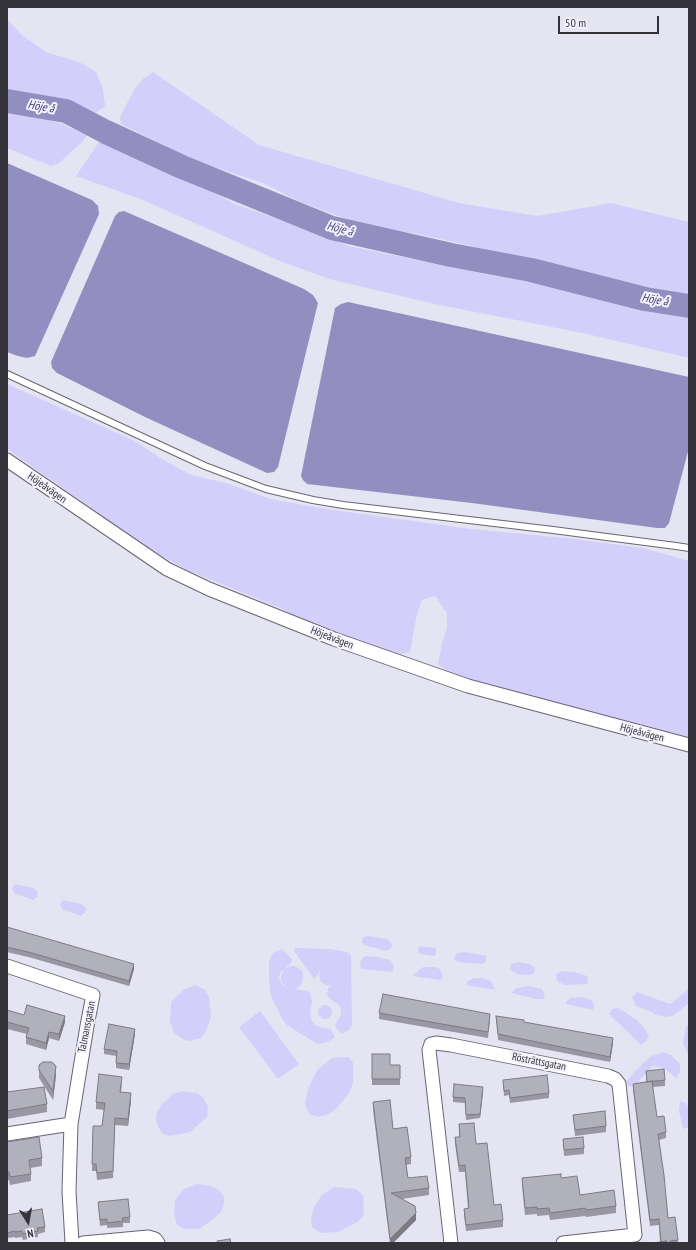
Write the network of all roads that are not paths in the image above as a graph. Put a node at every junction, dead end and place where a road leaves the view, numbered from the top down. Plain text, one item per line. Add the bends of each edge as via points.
1 (7, 374) edge
2 (7, 460) edge
3 (689, 548) edge
4 (689, 745) edge
5 (7, 966) edge
6 (70, 1124) junction
7 (7, 1134) edge
8 (72, 1243) edge
9 (83, 1243) edge
10 (158, 1243) edge
11 (451, 1243) edge
12 (563, 1243) edge

1 - 3 lane via 205,466 266,489 313,500
2 - 4 street, Höjeåvägen via 167,569 209,589 334,640 468,686
5 - 6 street, Talmansgatan via 93,995
6 - 7 street
6 - 8 street, Talmansgatan via 69,1191
9 - 10 street via 148,1237
11 - 12 street, Rösträttsgatan via 429,1050 431,1044 436,1043 608,1076 619,1084 635,1235

